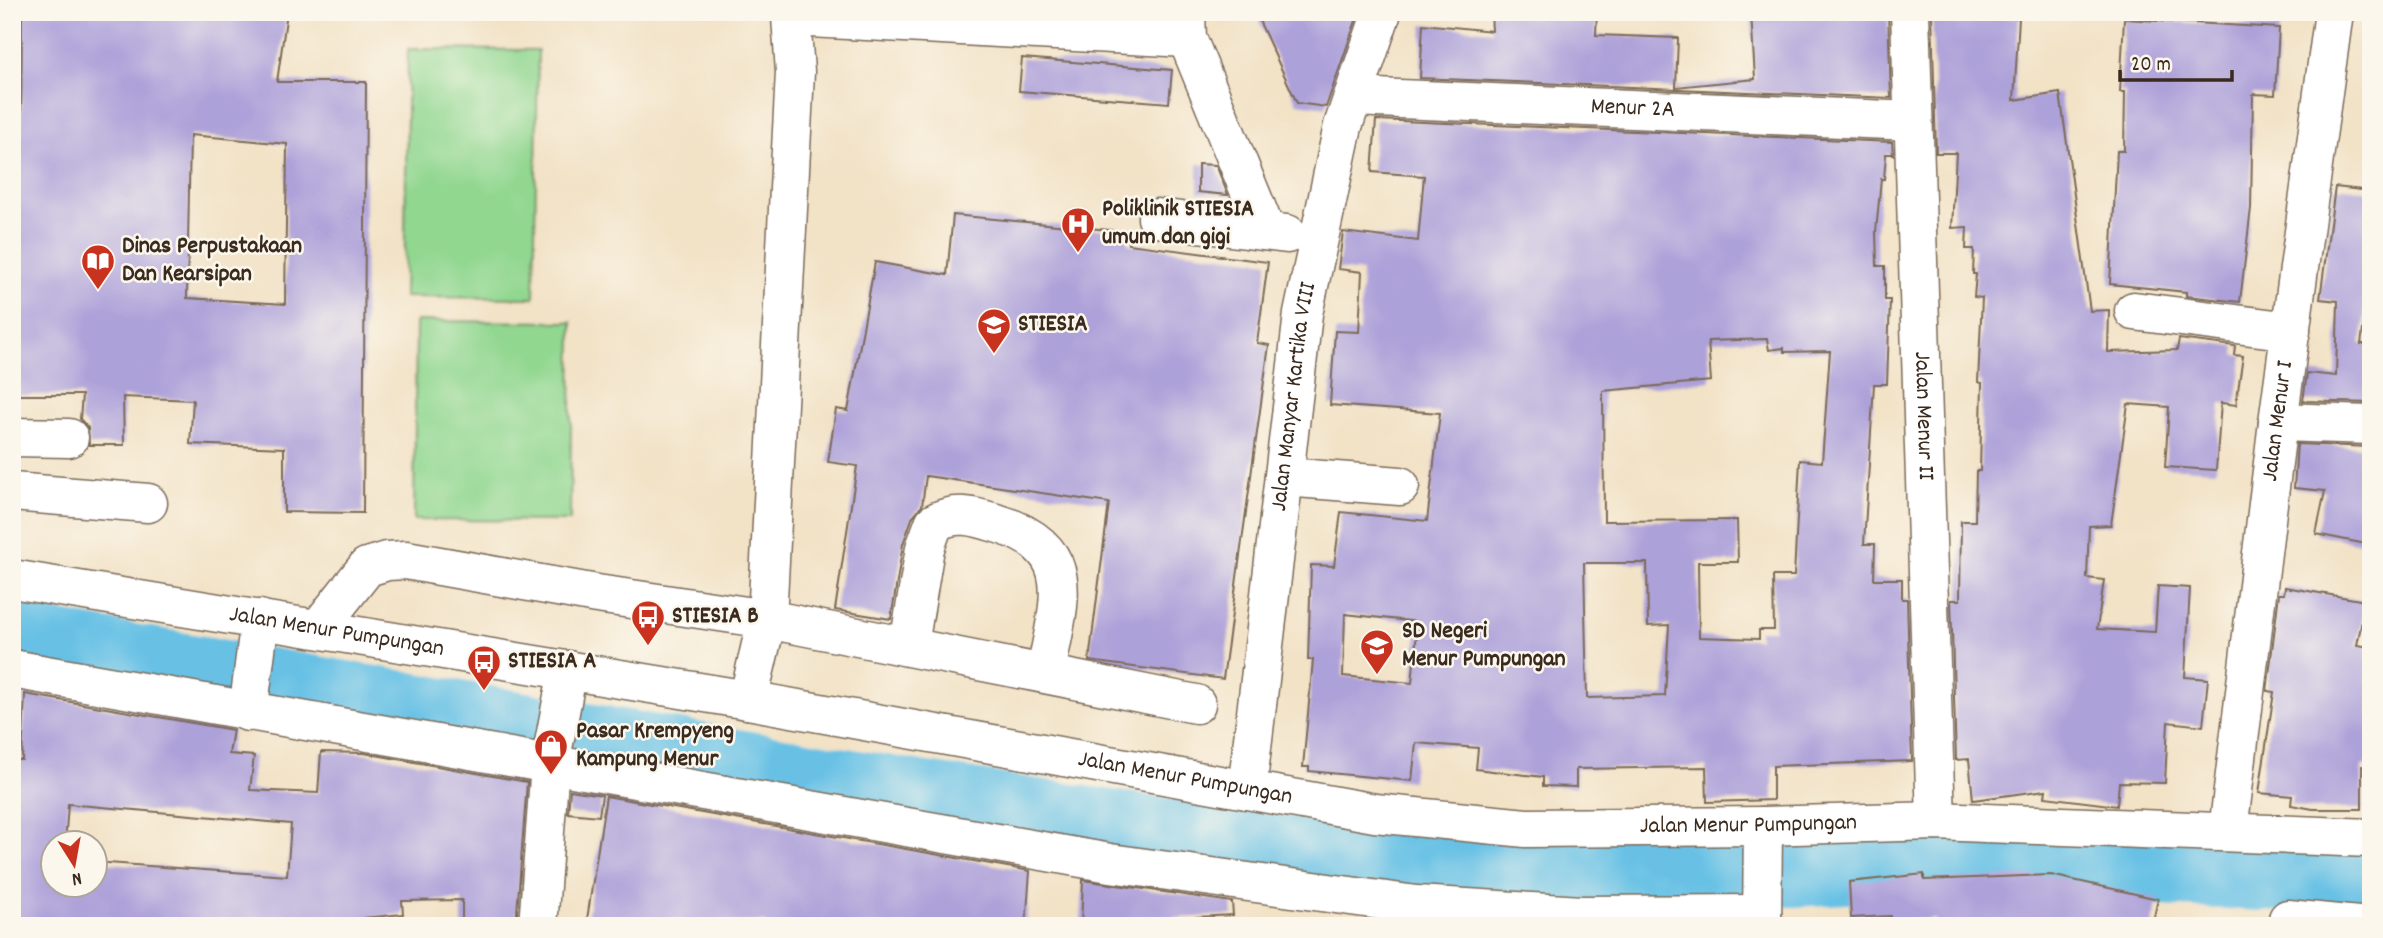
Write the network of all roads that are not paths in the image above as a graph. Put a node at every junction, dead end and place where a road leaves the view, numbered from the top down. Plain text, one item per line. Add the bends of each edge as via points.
1 (1382, 12) edge
2 (1910, 12) edge
3 (2334, 12) edge
4 (790, 15) edge
5 (1186, 25) edge
6 (1353, 97) junction
7 (1913, 121) junction
8 (1157, 218) dead end
9 (1266, 231) junction
10 (1320, 239) junction
11 (2134, 311) dead end
12 (2291, 331) junction
13 (2278, 422) junction
14 (2371, 425) edge
15 (12, 437) edge
16 (69, 438) dead end
17 (1284, 477) junction
18 (1400, 486) dead end
19 (12, 492) edge
20 (148, 503) dead end
21 (12, 579) edge
22 (767, 619) junction
23 (260, 620) junction
24 (318, 629) junction
25 (909, 645) junction
26 (12, 669) edge
27 (568, 670) junction
28 (1046, 672) junction
29 (251, 692) junction
30 (748, 701) junction
31 (1196, 704) dead end
32 (554, 745) junction
33 (1247, 790) junction
34 (1936, 821) junction
35 (1763, 826) junction
36 (2228, 831) junction
37 (2371, 838) edge
38 (1762, 901) edge
39 (1416, 915) edge
40 (2287, 919) dead end
41 (538, 926) edge
42 (2358, 926) edge

1 - 6 street, Jalan Manyar Kartika VIII
2 - 7 street, Jalan Menur II
3 - 12 street, Jalan Menur I
4 - 5 street
4 - 22 street via 795,72
5 - 9 street
6 - 7 street, Menur 2A
6 - 10 street, Jalan Manyar Kartika VIII
7 - 34 street, Jalan Menur II
8 - 9 street
9 - 10 street
10 - 17 street, Jalan Manyar Kartika VIII via 1303,314
11 - 12 street
12 - 13 street, Jalan Menur I
13 - 14 street
13 - 36 street, Jalan Menur I
15 - 16 street
17 - 18 street
17 - 33 street, Jalan Manyar Kartika VIII
19 - 20 street
21 - 23 street, Jalan Menur Pumpungan
22 - 24 street via 406,560 367,567
22 - 25 street
22 - 30 street
23 - 24 street, Jalan Menur Pumpungan
23 - 29 street
24 - 27 street, Jalan Menur Pumpungan
25 - 28 street
25 - 28 street via 925,548 934,523 949,515 975,517 1013,528 1044,547 1055,563 1061,586
26 - 29 street
27 - 30 street, Jalan Menur Pumpungan
27 - 32 street
28 - 31 street
29 - 32 street
30 - 33 street, Jalan Menur Pumpungan
32 - 39 street via 1110,863
32 - 41 street
33 - 35 street, Jalan Menur Pumpungan via 1375,813 1499,826
34 - 35 street, Jalan Menur Pumpungan
34 - 36 street, Jalan Menur Pumpungan
35 - 38 street
36 - 37 street, Jalan Menur Pumpungan
38 - 39 street via 1582,915
40 - 42 street

